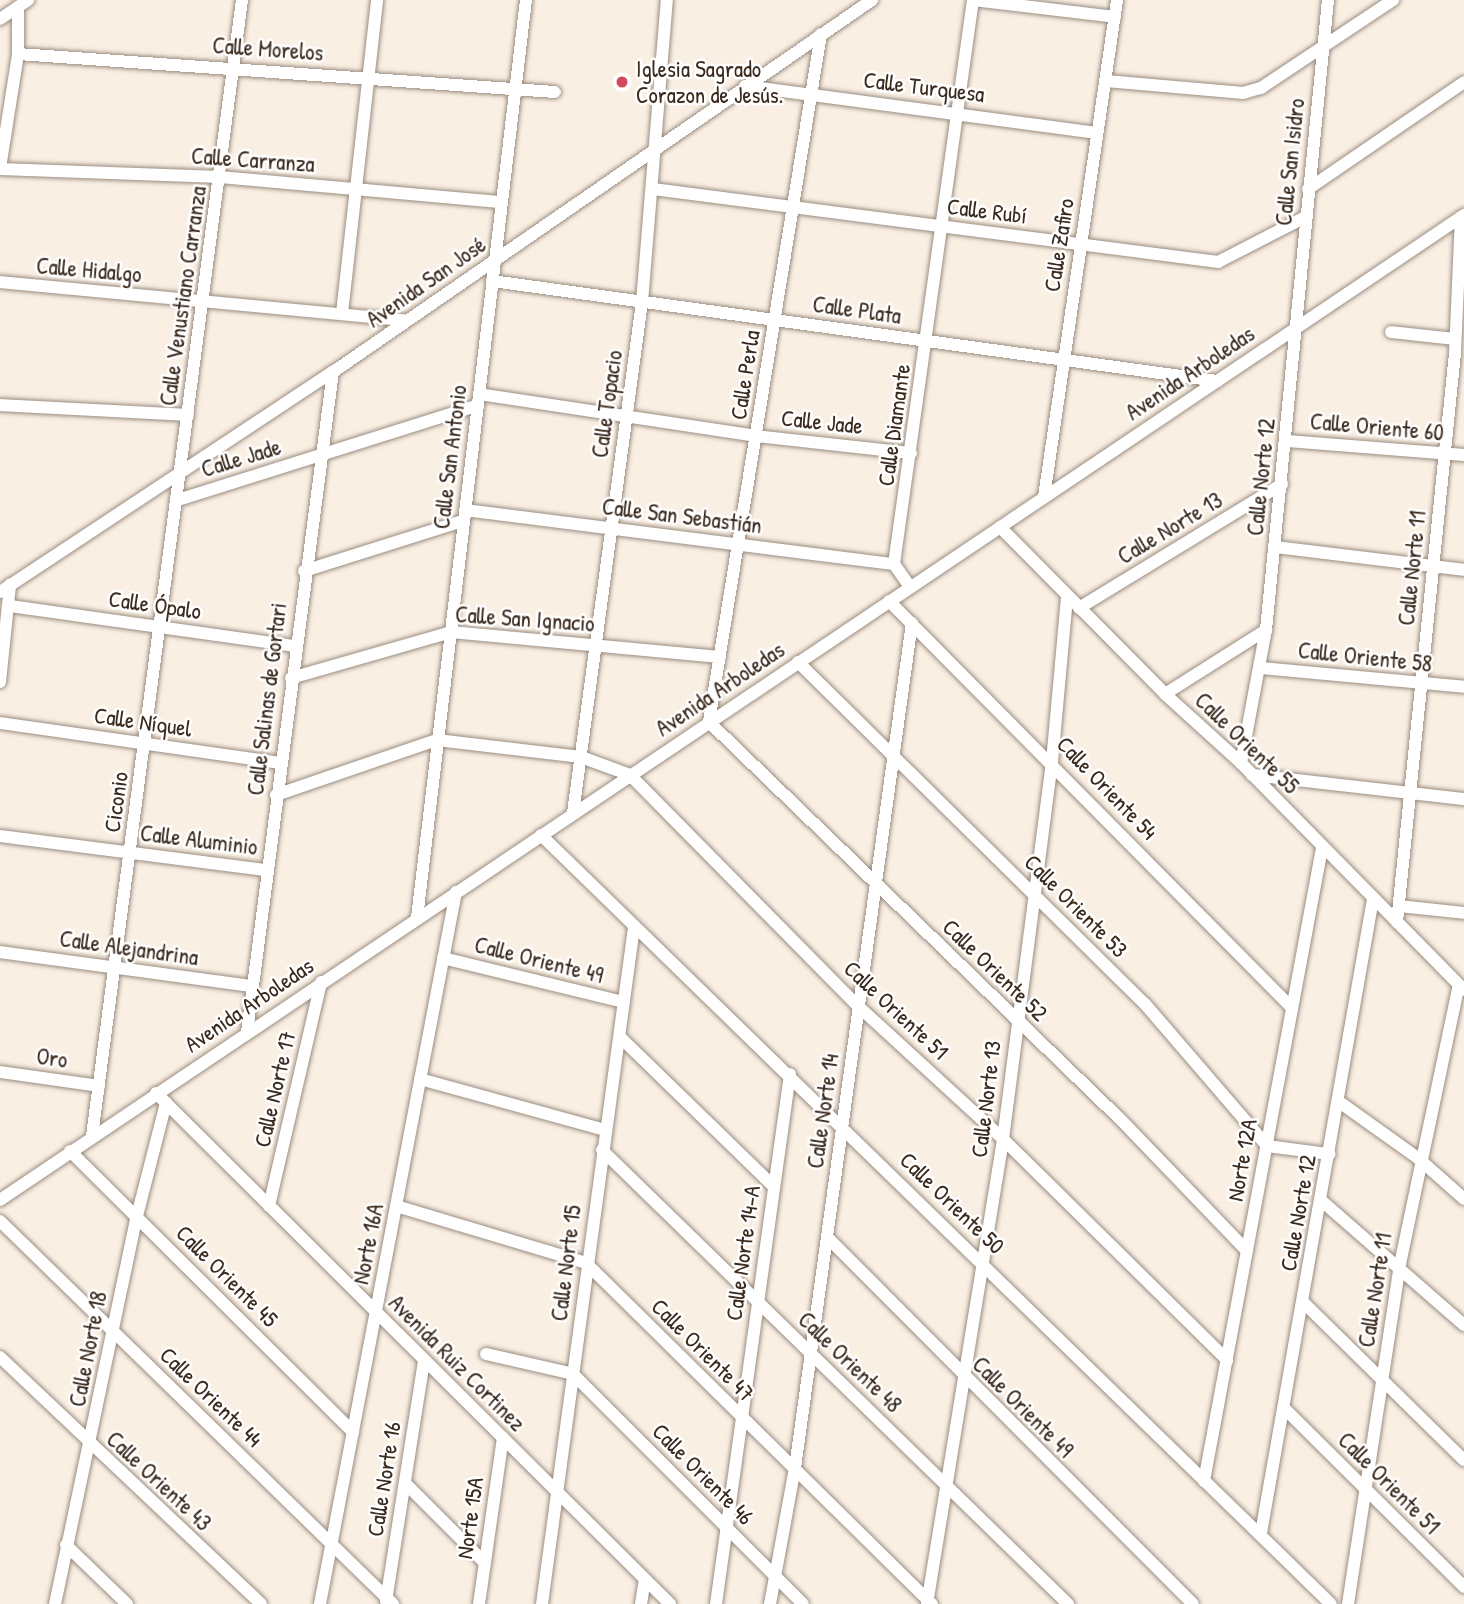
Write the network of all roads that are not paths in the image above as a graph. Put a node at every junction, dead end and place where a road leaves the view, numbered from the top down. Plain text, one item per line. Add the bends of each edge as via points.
1 (242, 0) edge
2 (377, 0) edge
3 (526, 0) edge
4 (667, 0) edge
5 (872, 0) edge
6 (973, 0) edge
7 (1117, 0) edge
8 (1328, 0) edge
9 (1393, 0) edge
10 (11, 10) edge
11 (1115, 17) junction
12 (821, 34) junction
13 (1324, 48) junction
14 (18, 54) junction
15 (232, 67) junction
16 (369, 78) junction
17 (1106, 81) junction
18 (1464, 82) edge
19 (746, 86) junction
20 (515, 91) junction
21 (555, 92) dead end
22 (813, 94) junction
23 (957, 111) junction
24 (1097, 133) junction
25 (654, 147) junction
26 (0, 168) edge
27 (220, 177) junction
28 (356, 188) junction
29 (653, 189) junction
30 (1308, 189) junction
31 (502, 202) junction
32 (794, 208) junction
33 (1463, 216) edge
34 (1305, 217) junction
35 (944, 227) junction
36 (1081, 243) junction
37 (495, 260) junction
38 (492, 281) junction
39 (0, 282) edge
40 (202, 301) junction
41 (642, 302) junction
42 (342, 313) junction
43 (405, 320) junction
44 (775, 320) junction
45 (1293, 328) junction
46 (1391, 332) dead end
47 (927, 341) junction
48 (1458, 346) edge
49 (1062, 357) junction
50 (333, 372) junction
51 (1217, 381) junction
52 (478, 400) junction
53 (0, 405) edge
54 (188, 415) junction
55 (627, 417) junction
56 (756, 436) junction
57 (1287, 440) junction
58 (911, 453) junction
59 (1444, 453) junction
60 (323, 455) junction
61 (1464, 455) edge
62 (181, 473) junction
63 (1282, 484) junction
64 (1044, 497) junction
65 (178, 500) junction
66 (464, 515) junction
67 (999, 527) junction
68 (610, 528) junction
69 (737, 544) junction
70 (1275, 547) junction
71 (894, 564) junction
72 (1433, 566) junction
73 (1464, 570) edge
74 (304, 571) junction
75 (910, 587) junction
76 (5, 588) edge
77 (1068, 596) junction
78 (890, 601) junction
79 (10, 606) junction
80 (1079, 608) junction
81 (912, 623) junction
82 (160, 627) junction
83 (1266, 630) junction
84 (451, 632) junction
85 (295, 646) junction
86 (596, 646) junction
87 (720, 657) junction
88 (798, 662) junction
89 (1261, 668) junction
90 (291, 678) junction
91 (0, 682) edge
92 (1422, 684) junction
93 (1464, 687) edge
94 (1165, 694) junction
95 (709, 722) junction
96 (0, 723) edge
97 (437, 740) junction
98 (145, 743) junction
99 (581, 757) junction
100 (893, 759) junction
101 (1052, 762) junction
102 (280, 763) junction
103 (1241, 763) junction
104 (630, 775) junction
105 (1252, 775) junction
106 (1410, 794) junction
107 (276, 795) junction
108 (1464, 799) edge
109 (573, 813) junction
110 (541, 835) junction
111 (0, 836) edge
112 (1322, 848) junction
113 (130, 852) junction
114 (267, 870) junction
115 (873, 881) junction
116 (456, 892) junction
117 (1036, 895) junction
118 (1373, 899) junction
119 (1399, 906) junction
120 (1464, 913) edge
121 (417, 918) junction
122 (1397, 922) junction
123 (634, 928) junction
124 (0, 952) edge
125 (443, 958) junction
126 (114, 968) junction
127 (321, 982) junction
128 (253, 986) junction
129 (1462, 988) edge
130 (624, 1002) junction
131 (859, 1007) junction
132 (1292, 1008) junction
133 (1017, 1021) junction
134 (247, 1032) junction
135 (620, 1037) junction
136 (0, 1072) edge
137 (790, 1074) junction
138 (420, 1080) junction
139 (99, 1086) junction
140 (156, 1093) junction
141 (1338, 1101) junction
142 (166, 1103) junction
143 (843, 1126) junction
144 (605, 1130) junction
145 (92, 1136) junction
146 (1003, 1139) junction
147 (1266, 1146) junction
148 (602, 1150) junction
149 (70, 1151) junction
150 (1329, 1154) junction
151 (1419, 1159) junction
152 (774, 1187) junction
153 (1464, 1199) edge
154 (0, 1200) edge
155 (1323, 1202) junction
156 (269, 1206) junction
157 (396, 1206) junction
158 (137, 1216) junction
159 (0, 1221) edge
160 (827, 1237) junction
161 (1247, 1251) junction
162 (586, 1263) junction
163 (985, 1263) junction
164 (1399, 1269) junction
165 (757, 1302) junction
166 (1304, 1303) junction
167 (376, 1312) junction
168 (1464, 1325) edge
169 (113, 1330) junction
170 (810, 1351) junction
171 (486, 1354) dead end
172 (0, 1357) edge
173 (424, 1360) junction
174 (1227, 1360) junction
175 (573, 1374) junction
176 (963, 1378) junction
177 (1382, 1382) junction
178 (1284, 1408) junction
179 (742, 1418) junction
180 (353, 1432) junction
181 (503, 1438) junction
182 (90, 1446) junction
183 (1464, 1460) edge
184 (795, 1468) junction
185 (1204, 1481) junction
186 (405, 1483) junction
187 (945, 1486) junction
188 (1364, 1489) junction
189 (557, 1492) junction
190 (727, 1527) junction
191 (1261, 1534) junction
192 (332, 1543) junction
193 (66, 1545) junction
194 (485, 1563) junction
195 (775, 1575) junction
196 (645, 1579) junction
197 (1464, 1587) edge
198 (388, 1602) edge
199 (929, 1603) edge
200 (55, 1604) edge
201 (127, 1604) edge
202 (261, 1604) edge
203 (320, 1604) edge
204 (479, 1604) edge
205 (542, 1604) edge
206 (641, 1604) edge
207 (670, 1604) edge
208 (716, 1604) edge
209 (770, 1604) edge
210 (803, 1604) edge
211 (1068, 1604) edge
212 (1194, 1604) edge
213 (1331, 1604) edge
214 (1348, 1604) edge

1 - 15 street, Calle Venustiano Carranza
2 - 16 street
3 - 20 street, Calle San Antonio
4 - 25 street, Calle Topacio
5 - 12 street, Avenida San José
6 - 11 street
6 - 23 street, Calle Diamante
7 - 11 street, Calle Zafiro
8 - 13 street, Calle San Isidro
9 - 13 street
10 - 14 street
11 - 17 street, Calle Zafiro
12 - 19 street, Avenida San José
12 - 22 street, Calle Perla
13 - 17 street via 1261,88 1243,93
13 - 30 street, Calle San Isidro
14 - 15 street, Calle Morelos
14 - 26 street
15 - 16 street, Calle Morelos
15 - 27 street, Calle Venustiano Carranza
16 - 20 street, Calle Morelos
16 - 28 street
17 - 24 street, Calle Zafiro
18 - 30 street
19 - 22 street, Calle Turquesa
19 - 25 street, Avenida San José
20 - 21 street, Calle Morelos
20 - 31 street, Calle San Antonio
22 - 23 street, Calle Turquesa
22 - 32 street, Calle Perla
23 - 24 street, Calle Turquesa
23 - 35 street, Calle Diamante
24 - 36 street, Calle Zafiro
25 - 29 street, Calle Topacio
25 - 37 street, Avenida San José
26 - 27 street, Calle Carranza
27 - 28 street, Calle Carranza
27 - 40 street, Calle Venustiano Carranza
28 - 31 street, Calle Carranza
28 - 42 street
29 - 32 street, Calle Rubí
29 - 41 street, Calle Topacio
30 - 34 street, Calle San Isidro
31 - 37 street, Calle San Antonio
32 - 35 street, Calle Rubí
32 - 44 street, Calle Perla
33 - 45 street, Avenida Arboledas
33 - 48 street, Calle Norte 11
34 - 36 street, Calle Rubí via 1218,262
34 - 45 street, Calle San Isidro
35 - 36 street, Calle Rubí
35 - 47 street, Calle Diamante
36 - 49 street, Calle Zafiro
37 - 38 street, Calle San Antonio
37 - 43 street, Avenida San José
38 - 41 street, Calle Plata
38 - 52 street, Calle San Antonio
39 - 40 street, Calle Hidalgo
40 - 42 street, Calle Hidalgo
40 - 54 street, Calle Venustiano Carranza
41 - 44 street, Calle Plata
41 - 55 street, Calle Topacio
42 - 43 street, Calle Hidalgo
43 - 50 street, Avenida San José
44 - 47 street, Calle Plata
44 - 56 street, Calle Perla
45 - 51 street, Avenida Arboledas
45 - 57 street, Calle Norte 12
46 - 48 street
47 - 49 street, Calle Plata
47 - 58 street, Calle Diamante
48 - 59 street, Calle Norte 11
49 - 51 street, Calle Plata
49 - 64 street, Calle Zafiro
50 - 60 street, Calle Salinas de Gortari
50 - 62 street, Avenida San José
51 - 64 street, Avenida Arboledas
52 - 55 street, Calle Jade
52 - 60 street, Calle Jade
52 - 66 street, Calle San Antonio
53 - 54 street
54 - 62 street, Calle Venustiano Carranza
55 - 56 street, Calle Jade
55 - 68 street, Calle Topacio
56 - 58 street, Calle Jade
56 - 69 street, Calle Perla
57 - 59 street, Calle Oriente 60
57 - 63 street, Calle Norte 12
58 - 71 street, Calle Diamante
59 - 61 street, Calle Oriente 60
59 - 72 street, Calle Norte 11
60 - 65 street, Calle Jade
60 - 74 street, Calle Salinas de Gortari
62 - 65 street, Ciconio
62 - 76 street, Avenida San José
63 - 70 street, Calle Norte 12
63 - 80 street, Calle Norte 13
64 - 67 street, Avenida Arboledas
65 - 82 street, Ciconio
66 - 68 street, Calle San Sebastián
66 - 74 street, Calle San Sebastián
66 - 84 street, Calle San Antonio
67 - 75 street, Avenida Arboledas
67 - 77 street, Calle Oriente 55
68 - 69 street, Calle San Sebastián
68 - 86 street, Calle Topacio
69 - 71 street, Calle San Sebastián
69 - 87 street, Calle Perla
70 - 72 street
70 - 83 street, Calle Norte 12
71 - 75 street
72 - 73 street
72 - 92 street, Calle Norte 11
74 - 85 street, Calle Salinas de Gortari
75 - 78 street, Avenida Arboledas
76 - 79 street
77 - 80 street, Calle Oriente 55
77 - 101 street, Calle Norte 13
78 - 81 street, Calle Oriente 54
78 - 88 street, Avenida Arboledas
79 - 82 street, Calle Ópalo
79 - 91 street
80 - 94 street, Calle Oriente 55
81 - 100 street, Calle Norte 14
81 - 101 street, Calle Oriente 54
82 - 85 street, Calle Ópalo
82 - 98 street, Ciconio
83 - 89 street, Calle Norte 12
83 - 94 street
84 - 86 street, Calle San Ignacio
84 - 90 street, Calle San Ignacio
84 - 97 street, Calle San Antonio
85 - 90 street, Calle Salinas de Gortari
86 - 87 street, Calle San Ignacio
86 - 99 street, Calle Topacio
87 - 95 street, Calle Perla
88 - 95 street, Avenida Arboledas
88 - 100 street, Calle Oriente 53
89 - 92 street, Calle Oriente 58
89 - 103 street, Calle Norte 12
90 - 102 street, Calle Salinas de Gortari
92 - 93 street, Calle Oriente 58
92 - 106 street, Calle Norte 11
94 - 103 street, Calle Oriente 55
95 - 104 street, Avenida Arboledas
95 - 115 street, Calle Oriente 52
96 - 98 street, Calle Níquel
97 - 99 street
97 - 107 street
97 - 121 street, Calle San Antonio
98 - 102 street, Calle Níquel
98 - 113 street, Ciconio
99 - 104 street
99 - 109 street, Calle Topacio
100 - 115 street, Calle Norte 14
100 - 117 street, Calle Oriente 53
101 - 117 street, Calle Norte 13
101 - 132 street, Calle Oriente 54
102 - 107 street, Calle Salinas de Gortari
103 - 105 street, Calle Oriente 55
104 - 109 street, Avenida Arboledas
104 - 131 street, Calle Oriente 51
105 - 106 street
105 - 112 street, Calle Oriente 55
106 - 108 street
106 - 119 street, Calle Norte 11
107 - 114 street, Calle Salinas de Gortari
109 - 110 street, Avenida Arboledas
110 - 116 street, Avenida Arboledas
110 - 123 street, Calle Oriente 50
111 - 113 street, Calle Aluminio
112 - 118 street, Calle Oriente 55
112 - 132 street, Norte 12A
113 - 114 street, Calle Aluminio
113 - 126 street, Ciconio
114 - 128 street, Calle Salinas de Gortari
115 - 131 street, Calle Norte 14
115 - 133 street, Calle Oriente 52
116 - 121 street, Avenida Arboledas
116 - 125 street, Norte 16A
117 - 133 street, Calle Norte 13
117 - 147 street, Calle Oriente 53 via 1145,1004
118 - 122 street, Calle Oriente 55
118 - 141 street, Calle Norte 12
119 - 120 street
119 - 122 street, Calle Norte 11
121 - 127 street, Avenida Arboledas
122 - 129 street, Calle Oriente 55
123 - 130 street, Calle Norte 15
123 - 137 street, Calle Oriente 50
124 - 126 street, Calle Alejandrina
125 - 130 street, Calle Oriente 49
125 - 138 street, Norte 16A
126 - 128 street, Calle Alejandrina
126 - 139 street, Ciconio
127 - 134 street, Avenida Arboledas
127 - 156 street, Calle Norte 17
128 - 134 street, Calle Salinas de Gortari
129 - 151 street, Calle Norte 11
130 - 135 street, Calle Norte 15
131 - 143 street, Calle Norte 14
131 - 146 street, Calle Oriente 51
132 - 147 street, Norte 12A
133 - 146 street, Calle Norte 13
133 - 161 street, Calle Oriente 52 via 1122,1121
134 - 140 street, Avenida Arboledas
135 - 144 street, Calle Norte 15
135 - 152 street
136 - 139 street, Oro
137 - 143 street, Calle Oriente 50
137 - 152 street, Calle Norte 14-A
138 - 144 street
138 - 157 street, Norte 16A
139 - 145 street, Ciconio
140 - 142 street, Avenida Ruiz Cortinez
140 - 145 street, Avenida Arboledas
141 - 150 street, Calle Norte 12
141 - 151 street
142 - 156 street, Avenida Ruiz Cortinez
142 - 158 street, Calle Norte 18
143 - 160 street, Calle Norte 14
143 - 163 street, Calle Oriente 50
144 - 148 street, Calle Norte 15
145 - 149 street, Avenida Arboledas
146 - 163 street, Calle Norte 13
146 - 174 street, Calle Oriente 51
147 - 150 street
147 - 161 street, Norte 12A
148 - 162 street, Calle Norte 15
148 - 165 street, Calle Oriente 48
149 - 154 street, Avenida Arboledas
149 - 158 street, Calle Oriente 45
150 - 155 street, Calle Norte 12
151 - 153 street
151 - 164 street, Calle Norte 11
152 - 165 street, Calle Norte 14-A
155 - 164 street
155 - 166 street, Calle Norte 12
156 - 167 street, Avenida Ruiz Cortinez
157 - 162 street, Calle Oriente 47
157 - 167 street, Norte 16A
158 - 169 street, Calle Norte 18
158 - 180 street, Calle Oriente 45
159 - 169 street, Calle Oriente 44
160 - 170 street, Calle Norte 14
160 - 176 street, Calle Oriente 49
161 - 174 street, Norte 12A
162 - 175 street, Calle Norte 15
162 - 179 street, Calle Oriente 47
163 - 176 street, Calle Norte 13
163 - 185 street, Calle Oriente 50
164 - 168 street
164 - 177 street, Calle Norte 11
165 - 170 street, Calle Oriente 48
165 - 179 street, Calle Norte 14-A
166 - 177 street
166 - 178 street, Calle Norte 12
167 - 173 street, Avenida Ruiz Cortinez
167 - 180 street, Norte 16A
169 - 182 street, Calle Norte 18
169 - 192 street, Calle Oriente 44
170 - 184 street, Calle Norte 14
170 - 187 street, Calle Oriente 48
171 - 175 street
172 - 182 street, Calle Oriente 43
173 - 181 street, Avenida Ruiz Cortinez
173 - 186 street, Calle Norte 16
174 - 185 street, Norte 12A
175 - 189 street, Calle Norte 15
175 - 190 street, Calle Oriente 46
176 - 187 street, Calle Norte 13
176 - 212 street, Calle Oriente 49
177 - 183 street
177 - 188 street, Calle Norte 11
178 - 188 street, Calle Oriente 51
178 - 191 street, Calle Norte 12
179 - 184 street, Calle Oriente 47
179 - 190 street, Calle Norte 14-A
180 - 192 street, Norte 16A
181 - 189 street, Avenida Ruiz Cortinez
181 - 194 street, Norte 15A
182 - 193 street, Calle Norte 18
182 - 202 street, Calle Oriente 43
184 - 195 street, Calle Norte 14
184 - 199 street, Calle Oriente 47
185 - 191 street, Calle Oriente 50
186 - 194 street
186 - 198 street, Calle Norte 16
187 - 199 street, Calle Norte 13
187 - 211 street, Calle Oriente 48
188 - 197 street, Calle Oriente 51
188 - 214 street, Calle Norte 11
189 - 196 street, Avenida Ruiz Cortinez
189 - 205 street, Calle Norte 15
190 - 195 street, Calle Oriente 46
190 - 208 street, Calle Norte 14-A
191 - 213 street, Calle Oriente 50
192 - 198 street, Calle Oriente 44
192 - 203 street, Norte 16A
193 - 200 street, Calle Norte 18
193 - 201 street
194 - 204 street, Norte 15A
195 - 209 street, Calle Norte 14
195 - 210 street, Calle Oriente 46
196 - 206 street
196 - 207 street, Avenida Ruiz Cortinez

